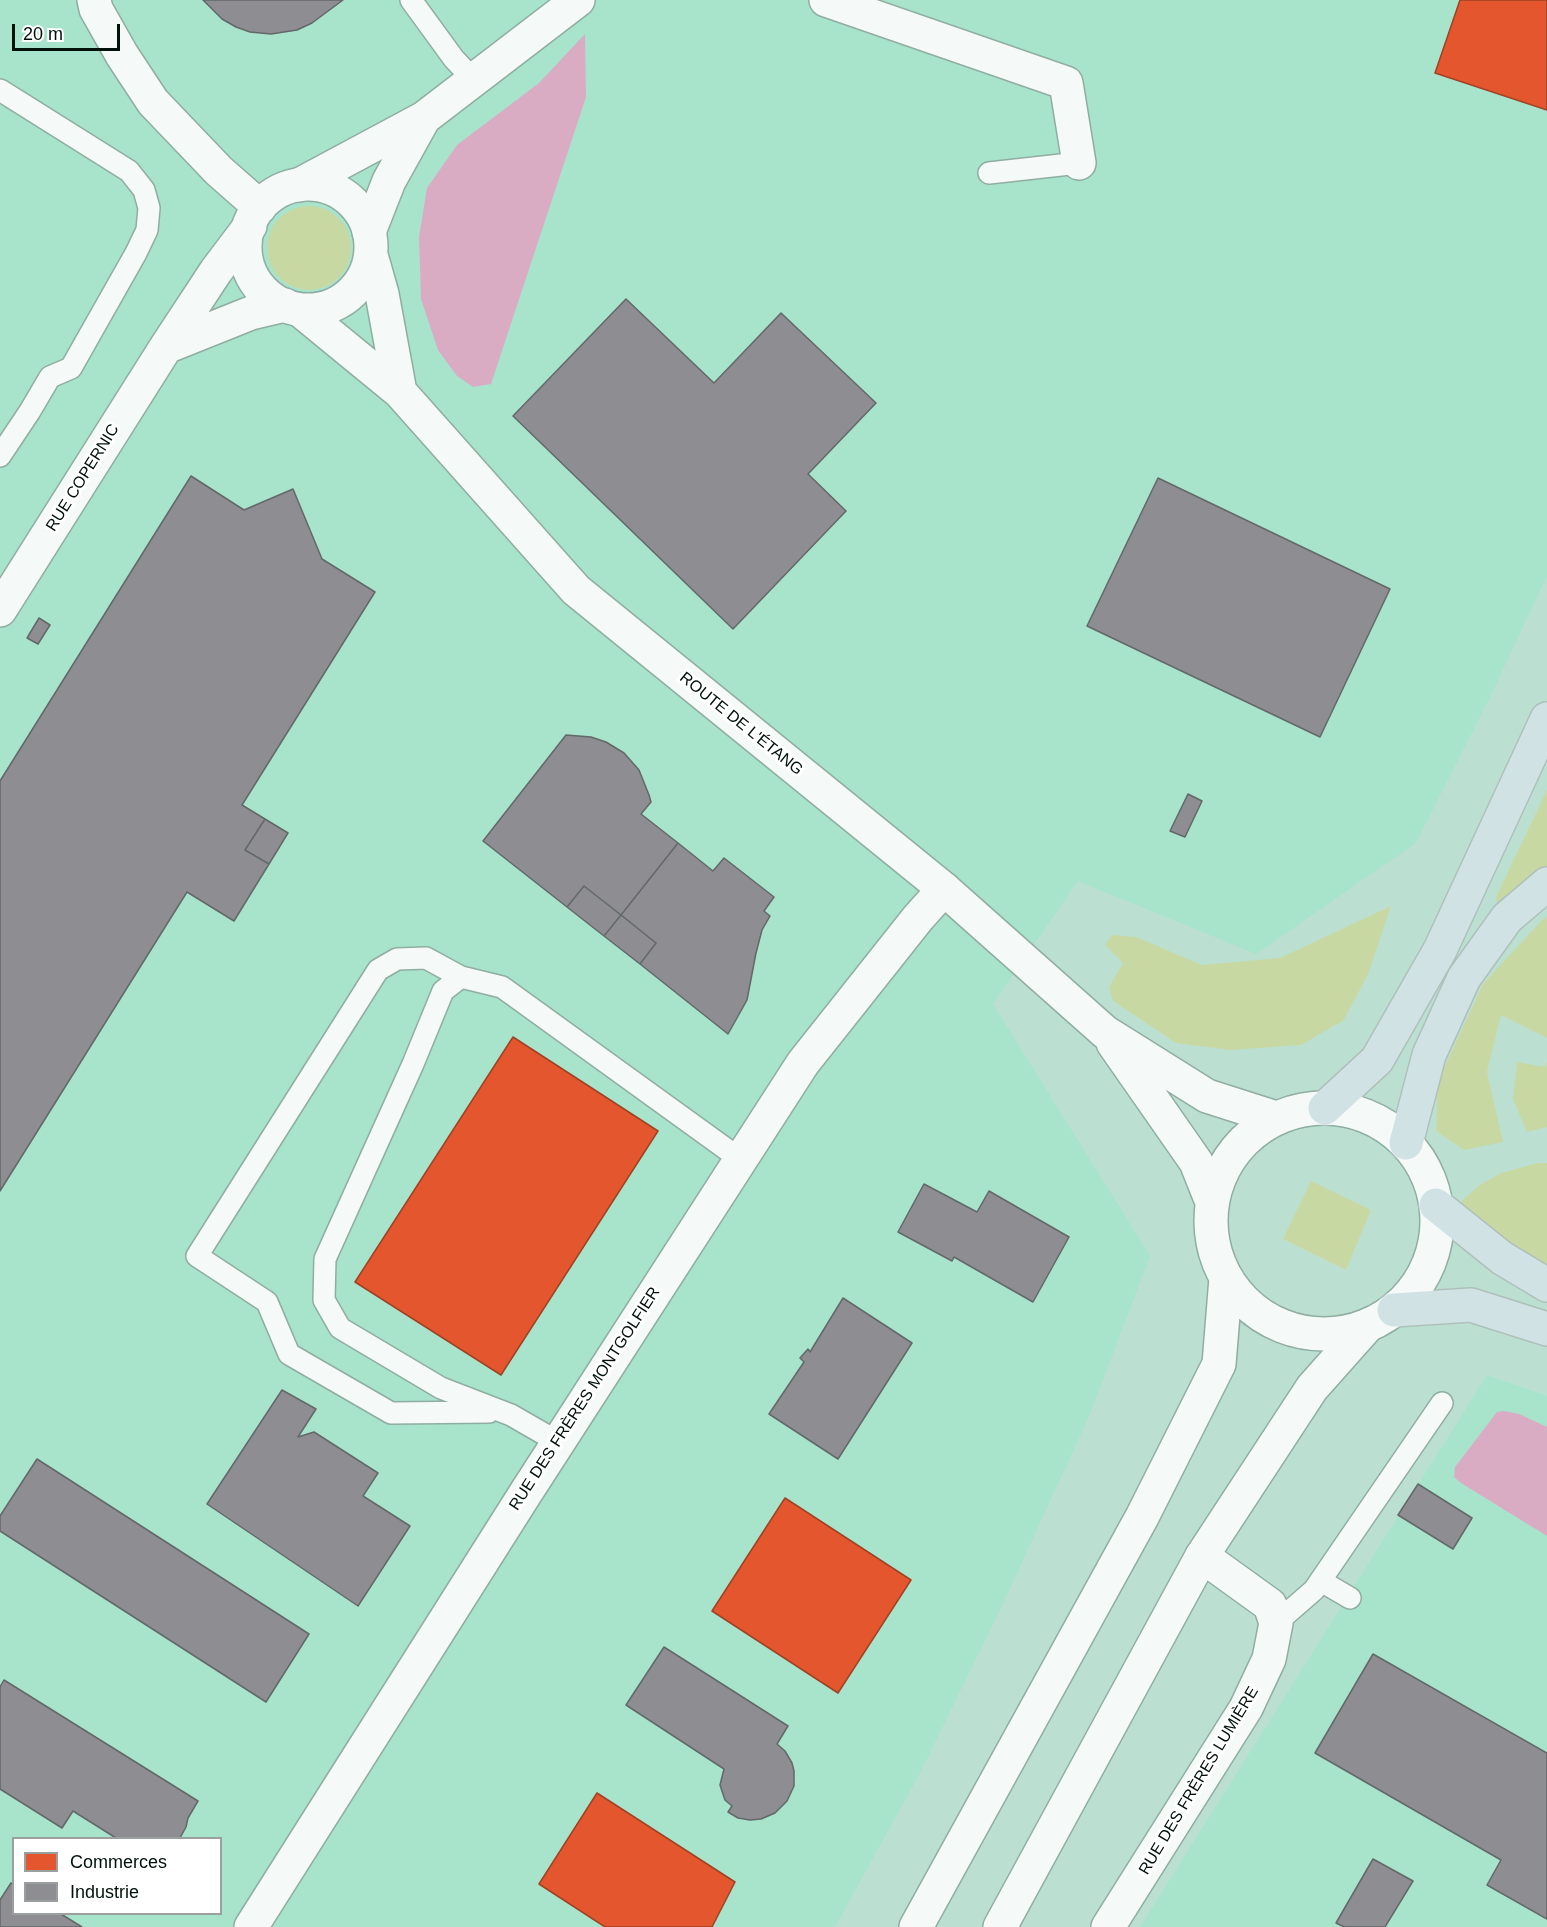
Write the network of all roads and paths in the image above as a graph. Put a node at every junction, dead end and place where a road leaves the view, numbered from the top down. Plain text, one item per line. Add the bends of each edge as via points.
1 (94, 0) edge
2 (411, 0) edge
3 (578, 0) edge
4 (826, 0) edge
5 (474, 80) junction
6 (0, 90) edge
7 (424, 118) junction
8 (1079, 163) joint
9 (989, 173) dead end
10 (299, 185) junction
11 (255, 217) junction
12 (370, 244) junction
13 (293, 307) junction
14 (166, 347) junction
15 (400, 392) junction
16 (0, 456) edge
17 (0, 610) edge
18 (1547, 719) edge
19 (1547, 884) edge
20 (944, 889) junction
21 (461, 977) junction
22 (1105, 1032) junction
23 (1325, 1108) junction
24 (1276, 1118) junction
25 (1406, 1143) junction
26 (740, 1159) junction
27 (1212, 1202) junction
28 (1436, 1205) junction
29 (1226, 1278) junction
30 (1547, 1284) edge
31 (1381, 1317) junction
32 (1547, 1329) edge
33 (1442, 1403) dead end
34 (502, 1412) junction
35 (558, 1442) junction
36 (1202, 1556) junction
37 (1321, 1581) junction
38 (1350, 1598) dead end
39 (1276, 1623) junction
40 (251, 1927) edge
41 (916, 1927) edge
42 (999, 1927) edge
43 (1108, 1927) edge

1 - 11 street via 122,55 153,102 219,171
2 - 5 lane
3 - 5 street
4 - 8 street via 1066,83
5 - 7 street
6 - 16 lane via 129,171 144,190 149,208 147,230 136,253 71,368 50,377
7 - 10 street
7 - 12 street via 389,181
8 - 9 lane
10 - 11 street via 282,190
10 - 12 street via 327,187 343,195 357,207
11 - 13 street via 246,252 253,277 263,291
11 - 14 street, RUE COPERNIC
12 - 13 street via 363,278 348,296 328,307
12 - 15 street
13 - 14 street via 251,313
13 - 15 street, ROUTE DE L'ÉTANG
14 - 17 street, RUE COPERNIC
15 - 20 street, ROUTE DE L'ÉTANG via 576,590
18 - 23 highway via 1440,950 1377,1060
19 - 25 highway via 1507,918 1464,978 1429,1055
20 - 22 street, ROUTE DE L'ÉTANG
20 - 26 street, RUE DES FRÈRES MONTGOLFIER via 803,1064
21 - 26 lane via 502,987
21 - 34 lane via 443,991 325,1259 324,1300 340,1328 441,1388
21 - 34 lane via 426,958 397,959 378,970 197,1256 267,1302 289,1354 391,1413
22 - 24 street via 1207,1096
22 - 27 street via 1196,1162
23 - 24 street
23 - 25 street via 1369,1117
24 - 27 street via 1250,1135 1230,1158
25 - 28 street via 1427,1173
26 - 35 street, RUE DES FRÈRES MONTGOLFIER
27 - 29 street via 1214,1249
28 - 30 highway via 1502,1258
28 - 31 street via 1437,1235 1429,1263 1415,1289
29 - 31 street via 1253,1308 1289,1328 1337,1333
29 - 41 street via 1219,1364 1142,1517
31 - 32 highway via 1471,1305
31 - 36 street via 1312,1388
33 - 37 lane
34 - 35 lane
35 - 40 street, RUE DES FRÈRES MONTGOLFIER
36 - 39 street via 1270,1605
36 - 42 street
37 - 38 lane
37 - 39 lane
39 - 43 street, RUE DES FRÈRES LUMIÈRE via 1269,1659 1246,1708

